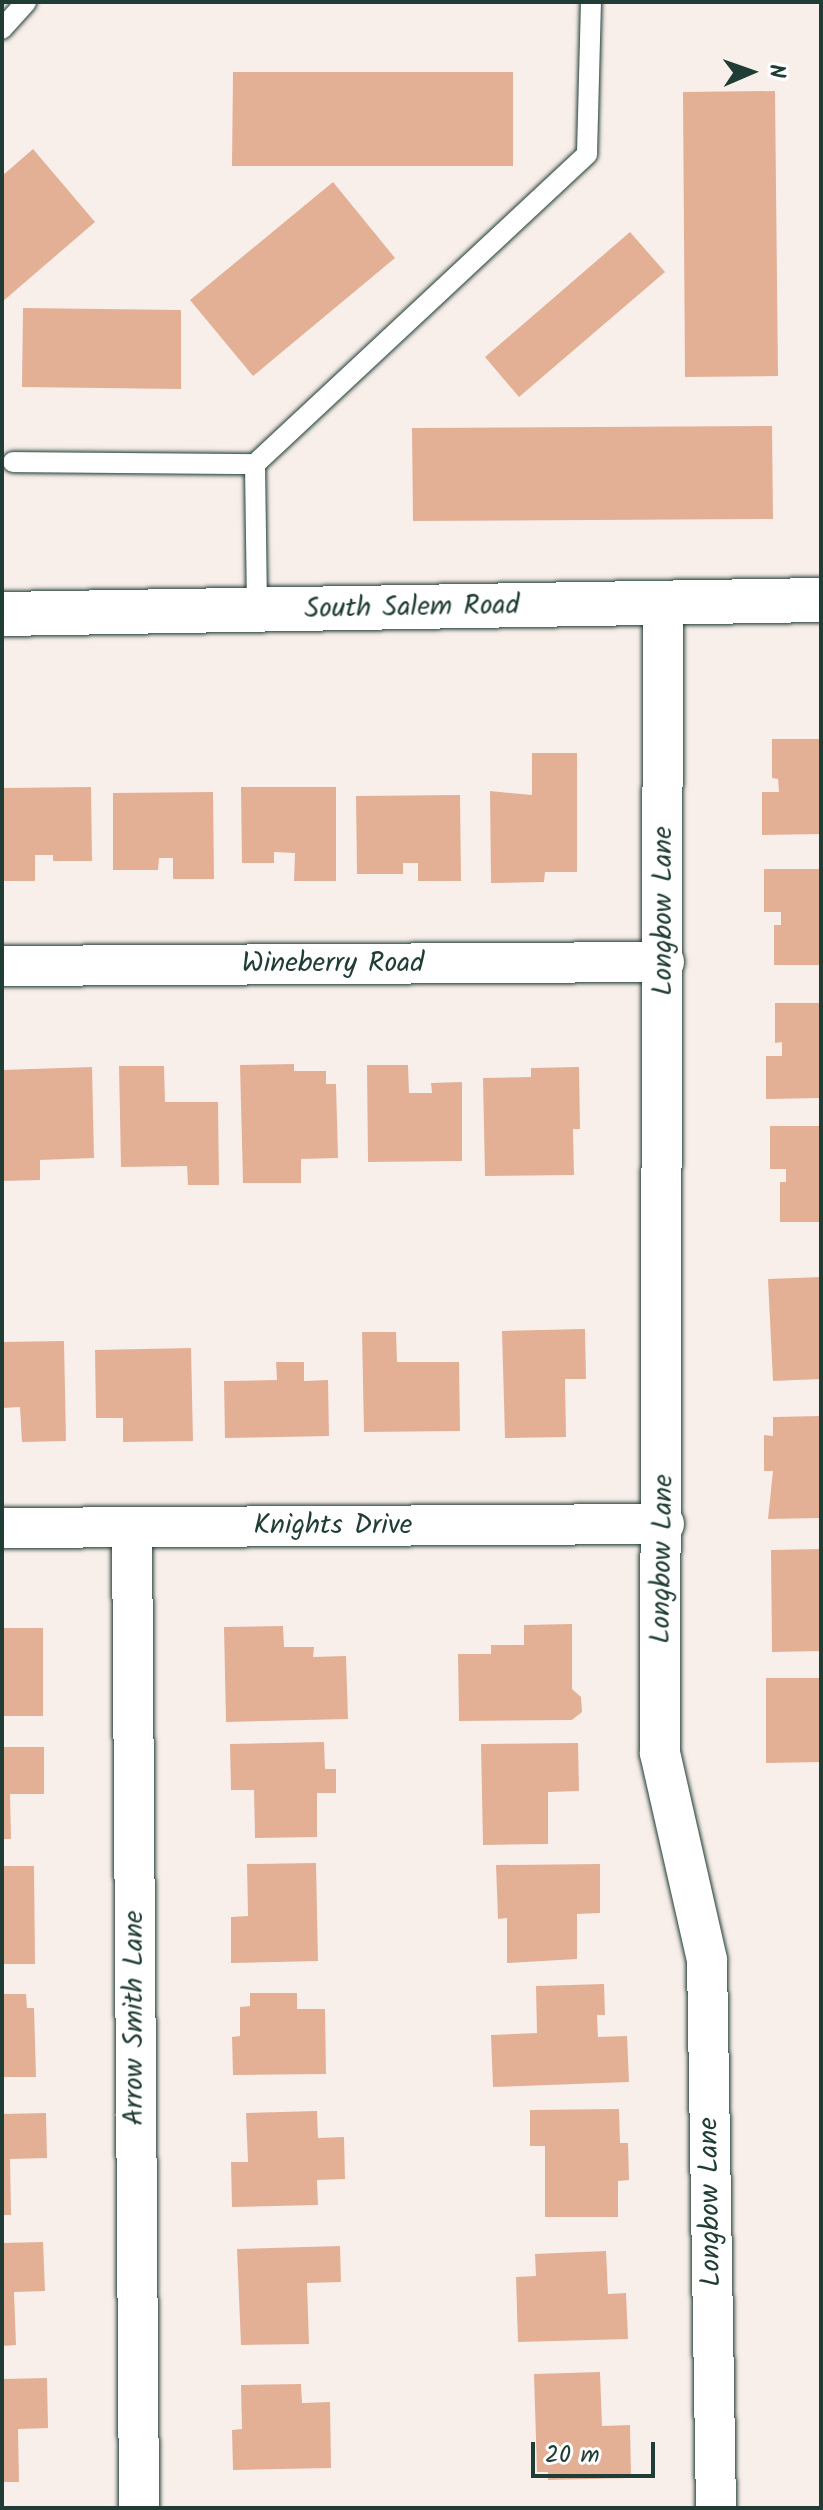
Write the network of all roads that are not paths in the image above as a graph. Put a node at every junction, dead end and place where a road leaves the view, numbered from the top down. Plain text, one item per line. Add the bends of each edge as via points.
1 (26, 2) edge
2 (591, 2) edge
3 (2, 29) edge
4 (13, 462) dead end
5 (255, 464) junction
6 (821, 600) edge
7 (663, 604) junction
8 (257, 610) junction
9 (2, 614) edge
10 (664, 962) junction
11 (2, 966) edge
12 (664, 1524) junction
13 (132, 1527) junction
14 (2, 1528) edge
15 (139, 2508) edge
16 (716, 2508) edge

1 - 3 lane
2 - 5 lane via 587,154
4 - 5 lane
5 - 8 lane
6 - 7 street, South Salem Road
7 - 8 street, South Salem Road
7 - 10 street, Longbow Lane
8 - 9 street, South Salem Road
10 - 11 street, Wineberry Road
10 - 12 street, Longbow Lane
12 - 13 street, Knights Drive
12 - 16 street, Longbow Lane via 660,1753 707,1960
13 - 14 street, Knights Drive
13 - 15 street, Arrow Smith Lane

